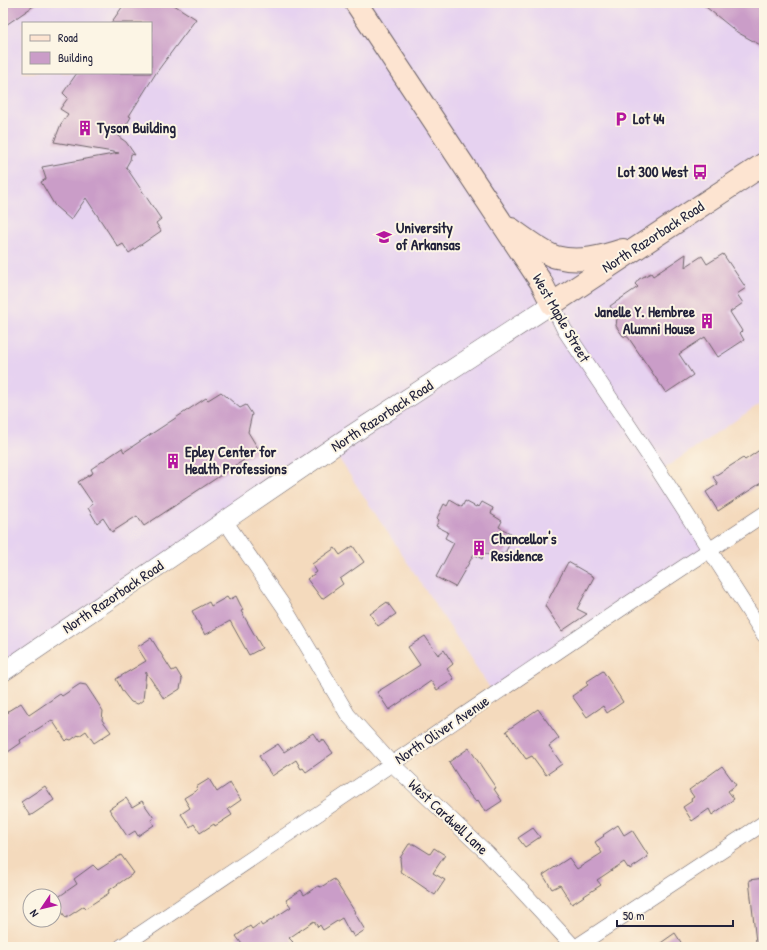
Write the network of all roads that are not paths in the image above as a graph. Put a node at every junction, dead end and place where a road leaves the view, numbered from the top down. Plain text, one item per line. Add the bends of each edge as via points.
1 (356, 3) edge
2 (764, 164) edge
3 (502, 223) junction
4 (645, 242) junction
5 (552, 304) junction
6 (764, 514) edge
7 (225, 521) junction
8 (710, 550) junction
9 (764, 635) edge
10 (3, 672) edge
11 (392, 764) junction
12 (764, 824) edge
13 (121, 947) edge
14 (575, 947) edge

1 - 3 main road, West Maple Street
2 - 4 main road, North Razorback Road
3 - 4 main road via 555,257 582,260 612,254
3 - 5 main road, West Maple Street via 541,282
4 - 5 main road, North Razorback Road
5 - 7 street, North Razorback Road
5 - 8 street, West Maple Street via 564,329
6 - 8 street, North Oliver Avenue
7 - 10 street, North Razorback Road
7 - 11 street, West Cardwell Lane via 284,607 348,714
8 - 9 street, West Maple Street
8 - 11 street, North Oliver Avenue
11 - 13 street, North Oliver Avenue
11 - 14 street, West Cardwell Lane via 487,853
12 - 14 street

